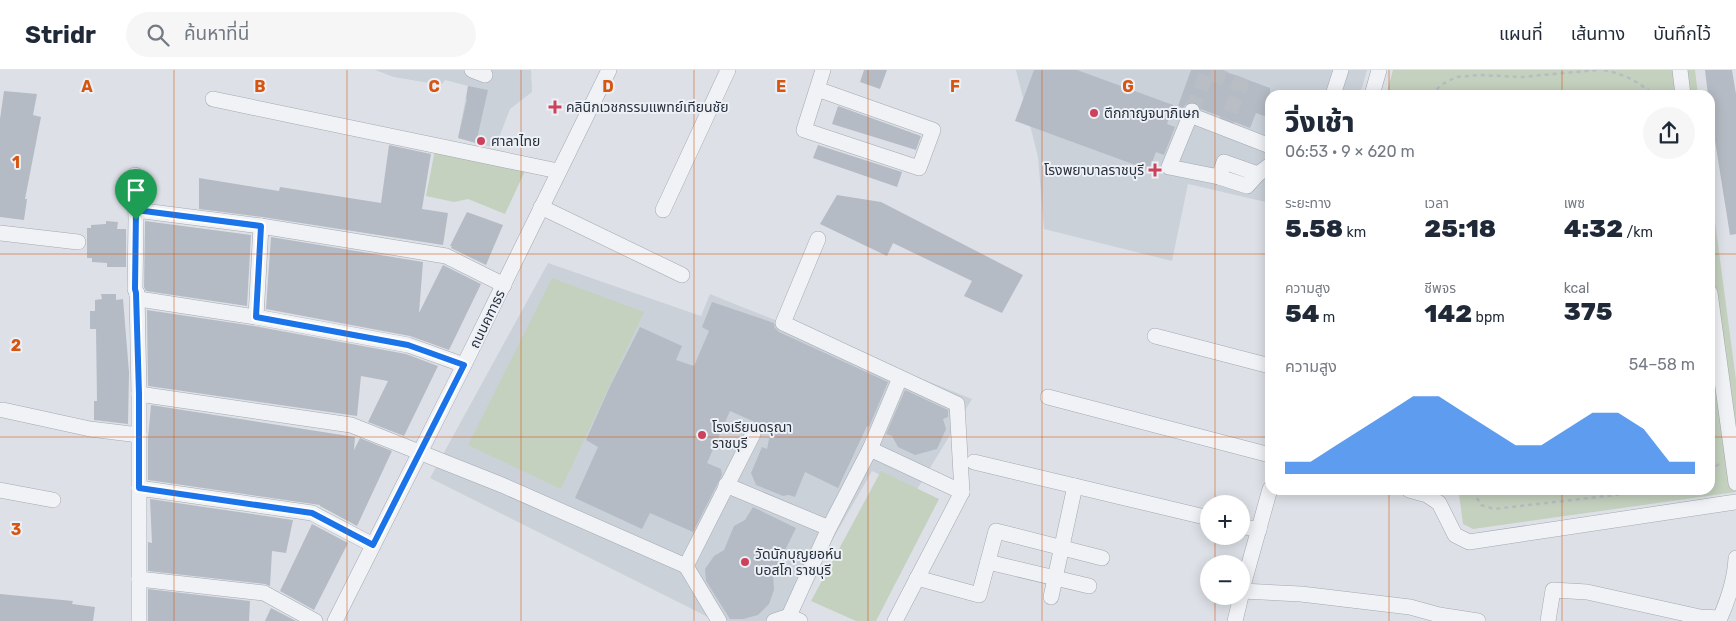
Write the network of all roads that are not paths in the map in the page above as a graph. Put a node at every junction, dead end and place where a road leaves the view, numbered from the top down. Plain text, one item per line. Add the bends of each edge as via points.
1 (609, 70) edge
2 (728, 70) edge
3 (822, 70) edge
4 (1341, 70) edge
5 (1379, 70) edge
6 (1680, 70) edge
7 (817, 89) junction
8 (1335, 90) edge
9 (1373, 90) edge
10 (1682, 90) edge
11 (213, 99) dead end
12 (1265, 144) edge
13 (1264, 169) edge
14 (558, 171) junction
15 (135, 175) dead end
16 (541, 207) junction
17 (136, 210) junction
18 (663, 210) dead end
19 (261, 226) junction
20 (0, 233) edge
21 (818, 240) dead end
22 (78, 242) dead end
23 (682, 275) dead end
24 (504, 285) junction
25 (136, 293) junction
26 (256, 317) junction
27 (1715, 330) edge
28 (1155, 336) dead end
29 (464, 365) junction
30 (1265, 365) edge
31 (900, 378) junction
32 (139, 394) junction
33 (1048, 397) dead end
34 (3, 410) dead end
35 (753, 434) dead end
36 (139, 435) junction
37 (870, 449) junction
38 (1265, 454) edge
39 (426, 455) junction
40 (974, 462) dead end
41 (1736, 483) edge
42 (726, 486) junction
43 (1075, 486) junction
44 (139, 488) junction
45 (0, 490) edge
46 (962, 492) junction
47 (1268, 495) edge
48 (1428, 495) edge
49 (52, 500) dead end
50 (1736, 502) edge
51 (1200, 516) edge
52 (829, 528) junction
53 (1250, 528) edge
54 (1259, 530) junction
55 (373, 545) junction
56 (1062, 548) junction
57 (1102, 558) dead end
58 (1736, 558) edge
59 (988, 562) junction
60 (1250, 562) edge
61 (686, 566) junction
62 (917, 578) junction
63 (1056, 578) junction
64 (139, 579) junction
65 (1089, 586) dead end
66 (1250, 593) edge
67 (1050, 598) dead end
68 (1238, 605) edge
69 (794, 618) edge
70 (139, 621) edge
71 (314, 621) edge
72 (335, 621) edge
73 (719, 621) edge
74 (774, 621) edge
75 (895, 621) edge
76 (1235, 621) edge
77 (1478, 621) edge
78 (1548, 621) edge

1 - 14 street, ถนนคฑาธร
2 - 18 street
3 - 7 street
4 - 8 street
5 - 9 street
6 - 10 street
7 - 7 street via 933,130 919,168 804,130
11 - 14 street
12 - 13 street via 1191,113 1169,167 1247,186
14 - 16 street, ถนนคฑาธร
15 - 17 street
16 - 23 street
16 - 24 street, ถนนคฑาธร
17 - 19 street
17 - 25 street
19 - 24 street via 446,256
19 - 26 street
20 - 22 street
21 - 31 street via 783,322
24 - 29 street, ถนนคฑาธร
25 - 26 street via 139,299
25 - 32 street
26 - 29 street via 408,345
27 - 41 street
28 - 30 street
29 - 39 street, ถนนคฑาธร
31 - 37 street
31 - 46 street via 957,404
32 - 36 street
32 - 39 street via 350,424
33 - 38 street
34 - 36 street via 90,429
35 - 42 street
36 - 44 street
37 - 46 street
37 - 52 street
39 - 55 street, ถนนคฑาธร
39 - 61 street via 576,516
40 - 43 street
42 - 52 street
42 - 61 street
43 - 51 street
43 - 56 street
44 - 55 street via 312,513
44 - 64 street
45 - 49 street
46 - 62 street
47 - 54 street
48 - 50 street via 1439,503 1456,535 1469,542
52 - 69 street
53 - 54 street
54 - 60 street
55 - 72 street, ถนนคฑาธร
56 - 57 street
56 - 59 street via 996,531
56 - 63 street
58 - 78 street via 1720,618 1700,617 1587,592 1553,590
59 - 62 street via 979,595
59 - 63 street
61 - 73 street
62 - 75 street
63 - 65 street
63 - 67 street
64 - 70 street
64 - 71 street via 264,593
66 - 77 street via 1301,594 1410,607
68 - 76 street
69 - 74 street

